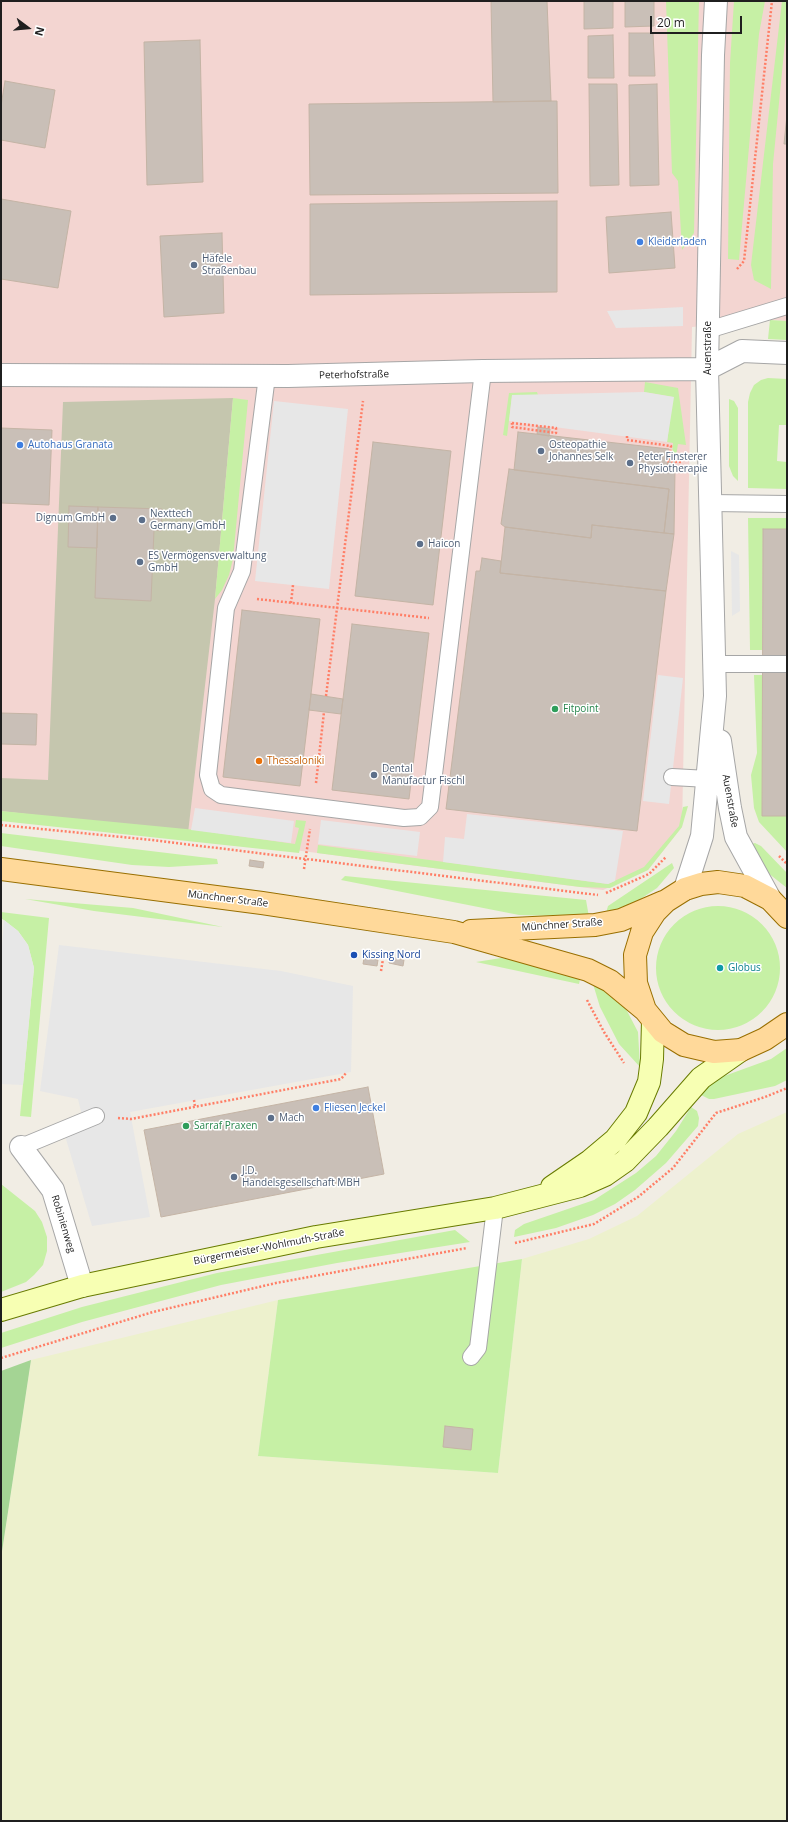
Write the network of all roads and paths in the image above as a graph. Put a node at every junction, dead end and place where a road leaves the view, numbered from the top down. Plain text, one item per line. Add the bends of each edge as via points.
1 (716, 1) edge
2 (772, 1) edge
3 (708, 300) junction
4 (787, 306) edge
5 (708, 330) junction
6 (787, 353) edge
7 (707, 369) junction
8 (483, 371) junction
9 (1, 375) edge
10 (366, 375) junction
11 (267, 376) junction
12 (512, 427) joint
13 (627, 436) dead end
14 (680, 462) dead end
15 (711, 503) junction
16 (787, 504) edge
17 (293, 585) dead end
18 (231, 596) junction
19 (291, 603) junction
20 (337, 608) junction
21 (453, 622) junction
22 (713, 664) junction
23 (787, 664) edge
24 (326, 696) dead end
25 (715, 696) junction
26 (324, 712) dead end
27 (672, 777) dead end
28 (708, 779) junction
29 (313, 806) junction
30 (1, 825) edge
31 (306, 858) junction
32 (1, 869) edge
33 (304, 869) dead end
34 (685, 889) junction
35 (600, 896) dead end
36 (770, 899) junction
37 (666, 901) junction
38 (787, 917) edge
39 (454, 932) junction
40 (383, 959) dead end
41 (381, 971) dead end
42 (650, 1016) junction
43 (787, 1018) edge
44 (787, 1024) edge
45 (765, 1039) junction
46 (741, 1050) junction
47 (346, 1073) dead end
48 (279, 1085) dead end
49 (787, 1088) edge
50 (277, 1090) junction
51 (194, 1100) dead end
52 (195, 1107) junction
53 (716, 1113) dead end
54 (96, 1116) joint
55 (21, 1147) joint
56 (540, 1196) junction
57 (495, 1208) junction
58 (490, 1246) junction
59 (82, 1286) junction
60 (1, 1310) edge
61 (471, 1357) dead end
62 (1, 1358) edge

1 - 3 street, Auenstraße
2 - 3 path via 744,261
3 - 5 street, Auenstraße
4 - 5 lane
5 - 7 street, Auenstraße
6 - 7 street via 742,351
7 - 8 street, Peterhofstraße
7 - 15 street, Auenstraße
8 - 10 street, Peterhofstraße
8 - 21 lane
9 - 11 street, Peterhofstraße
10 - 11 street, Peterhofstraße
10 - 20 path
11 - 18 lane via 242,571
12 - 12 path via 512,423 556,428 556,433
13 - 14 path via 627,440 671,446 668,461
15 - 16 lane
15 - 22 street, Auenstraße
17 - 19 path
18 - 19 path
18 - 29 lane via 226,608 208,775 212,789 221,795
19 - 20 path
20 - 21 path
20 - 24 path
21 - 29 lane via 430,806 420,817 404,818
22 - 23 lane
22 - 25 street, Auenstraße
25 - 28 street, Auenstraße
25 - 36 street, Auenstraße via 736,837
26 - 29 path
27 - 28 lane
28 - 34 street, Auenstraße via 702,836
30 - 31 path
31 - 33 path
31 - 35 path
32 - 39 main road, Münchner Straße via 254,902
34 - 36 main road via 718,882 745,886
34 - 37 main road
36 - 38 main road
37 - 39 main road, Münchner Straße via 621,920 595,925
37 - 42 main road via 642,932 635,955 636,983
39 - 42 main road, Münchner Straße via 588,970 610,981
40 - 41 path
42 - 46 main road, Münchner Straße via 663,1032 684,1045 714,1052
42 - 56 street, Bürgermeister-Wohlmuth-Straße via 652,1059 649,1082 636,1113 615,1140
43 - 45 main road
44 - 45 main road
45 - 46 main road
46 - 56 street, Bürgermeister-Wohlmuth-Straße via 701,1078 642,1144 615,1168 580,1186
47 - 50 path via 341,1079
48 - 50 path
49 - 53 path
50 - 52 path
51 - 52 path
52 - 54 path via 131,1119
54 - 55 lane
55 - 59 street, Robinienweg via 53,1190
56 - 57 street, Bürgermeister-Wohlmuth-Straße
57 - 58 lane
57 - 59 street, Bürgermeister-Wohlmuth-Straße via 316,1237
58 - 61 lane via 478,1348
58 - 62 path via 467,1248 268,1285 153,1312
59 - 60 street, Bürgermeister-Wohlmuth-Straße

